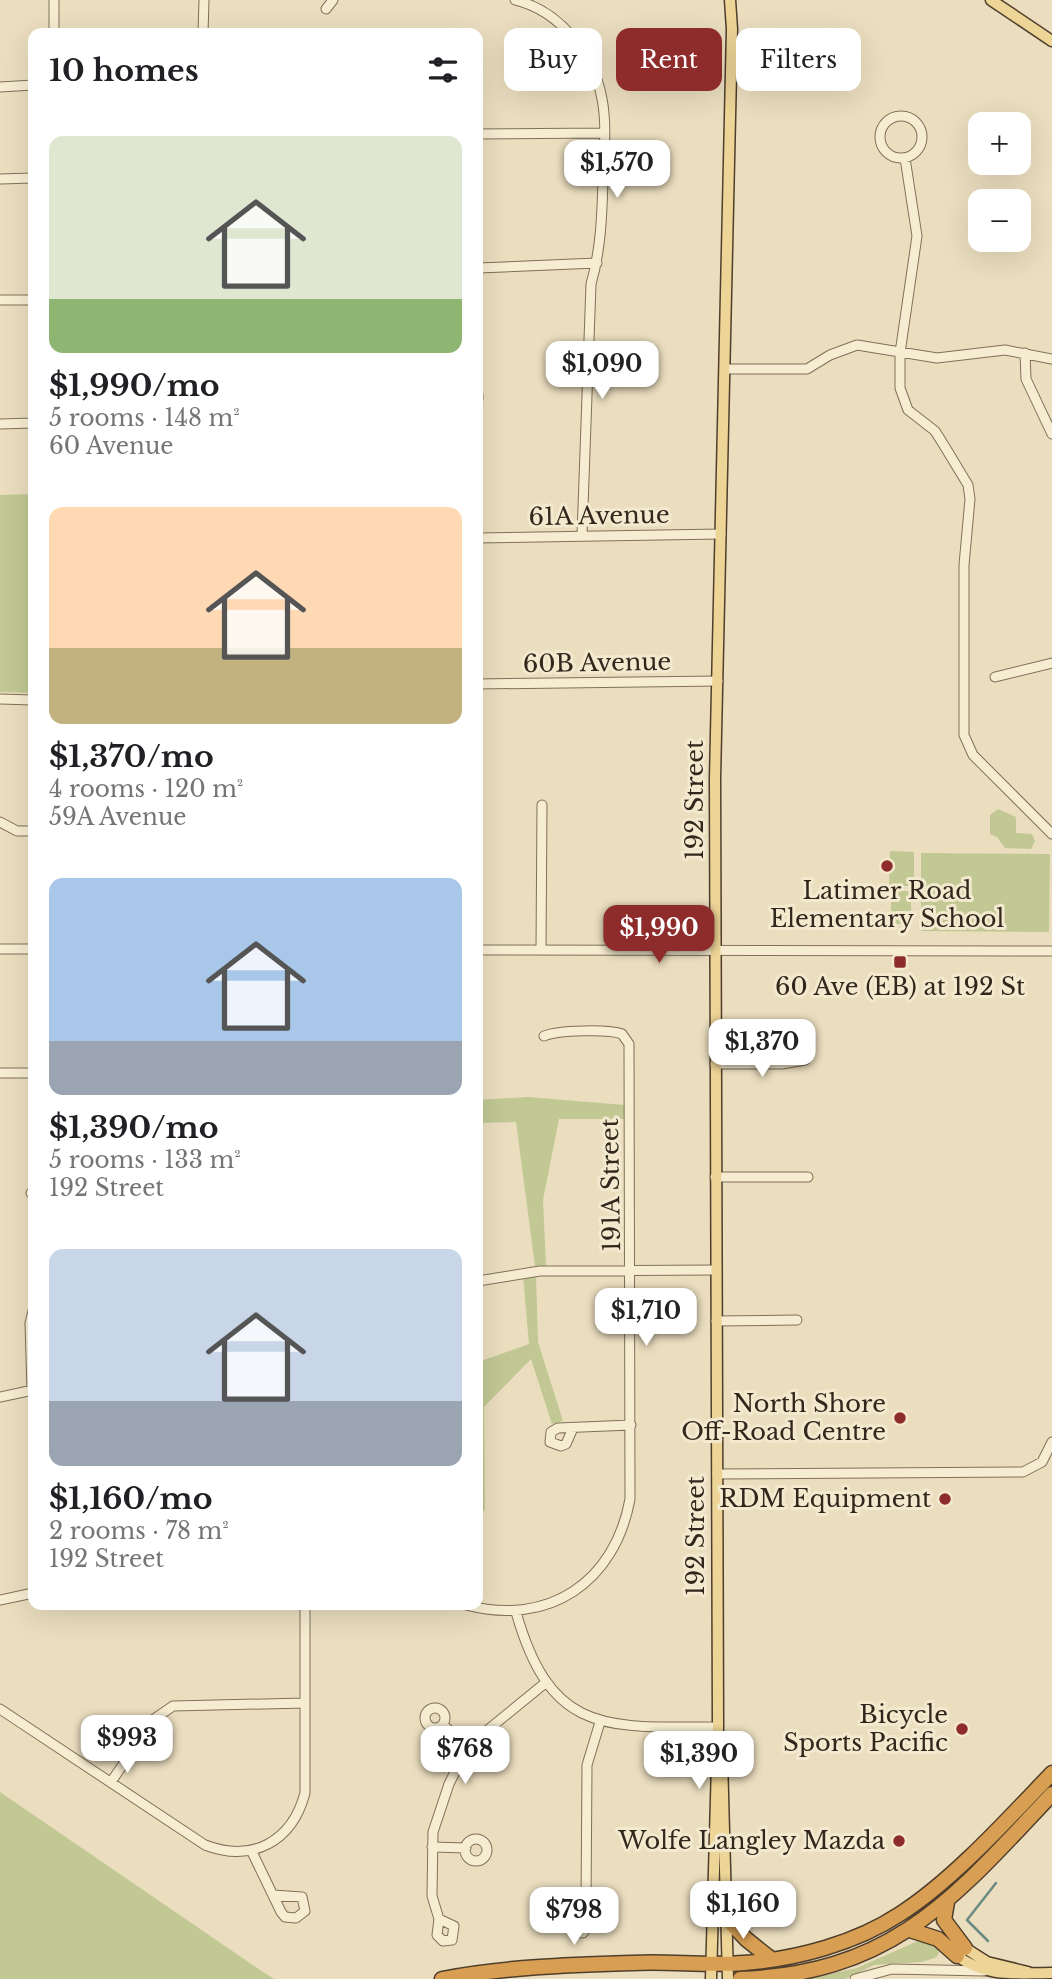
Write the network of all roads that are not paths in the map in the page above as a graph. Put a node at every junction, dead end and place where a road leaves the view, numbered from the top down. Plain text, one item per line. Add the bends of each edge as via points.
1 (54, 0) edge
2 (204, 0) edge
3 (333, 0) edge
4 (515, 0) edge
5 (730, 0) edge
6 (990, 0) edge
7 (327, 9) dead end
8 (54, 28) edge
9 (203, 28) edge
10 (1052, 41) edge
11 (28, 85) edge
12 (0, 87) edge
13 (604, 133) junction
14 (483, 134) edge
15 (905, 158) junction
16 (28, 178) edge
17 (0, 180) edge
18 (597, 263) junction
19 (483, 268) edge
20 (0, 300) edge
21 (28, 300) edge
22 (900, 353) junction
23 (1025, 353) junction
24 (1052, 359) edge
25 (726, 369) junction
26 (28, 423) edge
27 (0, 424) edge
28 (1052, 434) edge
29 (721, 534) junction
30 (582, 536) junction
31 (483, 538) edge
32 (1052, 663) edge
33 (995, 677) dead end
34 (718, 681) junction
35 (483, 684) edge
36 (0, 699) edge
37 (28, 699) edge
38 (542, 805) dead end
39 (0, 822) edge
40 (28, 831) edge
41 (1052, 834) edge
42 (0, 949) edge
43 (28, 949) edge
44 (483, 950) edge
45 (541, 950) junction
46 (714, 950) junction
47 (1052, 951) edge
48 (544, 1036) dead end
49 (805, 1060) dead end
50 (715, 1064) junction
51 (0, 1073) edge
52 (28, 1073) edge
53 (715, 1177) junction
54 (808, 1177) dead end
55 (631, 1270) junction
56 (716, 1270) junction
57 (483, 1280) edge
58 (797, 1320) dead end
59 (716, 1321) junction
60 (28, 1391) edge
61 (0, 1397) edge
62 (631, 1425) junction
63 (573, 1428) dead end
64 (1052, 1442) edge
65 (717, 1474) junction
66 (28, 1594) edge
67 (0, 1600) edge
68 (483, 1607) edge
69 (305, 1610) edge
70 (516, 1612) junction
71 (544, 1684) junction
72 (305, 1703) junction
73 (0, 1709) edge
74 (600, 1722) junction
75 (443, 1725) dead end
76 (718, 1727) junction
77 (468, 1746) junction
78 (1052, 1773) edge
79 (111, 1782) junction
80 (1052, 1794) edge
81 (432, 1847) junction
82 (466, 1848) dead end
83 (252, 1852) junction
84 (273, 1895) dead end
85 (947, 1902) junction
86 (586, 1905) dead end
87 (439, 1919) dead end
88 (727, 1919) junction
89 (909, 1930) junction
90 (961, 1952) junction
91 (771, 1959) junction
92 (712, 1963) junction
93 (728, 1963) junction
94 (927, 1970) junction
95 (986, 1971) junction
96 (1031, 1973) junction
97 (1052, 1973) edge
98 (442, 1979) edge
99 (712, 1979) edge
100 (728, 1979) edge
101 (740, 1979) edge
102 (757, 1979) edge
103 (855, 1979) edge

1 - 8 street
2 - 9 street
3 - 7 street
4 - 13 street via 544,11 576,41 596,75
5 - 25 main road, 192 Street
6 - 10 main road
11 - 12 street
13 - 14 street
13 - 18 street
15 - 15 street via 921,146 922,133 915,121 895,117 884,125 880,138 886,151
15 - 22 street via 917,236
16 - 17 street
18 - 19 street
18 - 30 street via 591,284
20 - 21 street
22 - 23 street via 947,359 992,351
22 - 25 street via 857,345 807,369
22 - 41 street via 898,370 908,410 935,431 961,472 970,499 964,565 964,735 973,755
23 - 24 street
23 - 28 street via 1026,379
25 - 29 main road, 192 Street
26 - 27 street
29 - 30 street, 61A Avenue
29 - 34 main road, 192 Street
30 - 31 street, 61A Avenue
32 - 33 street
34 - 35 street, 60B Avenue
34 - 46 main road, 192 Street
36 - 37 street
38 - 45 street
39 - 40 street
42 - 43 street
44 - 45 street
45 - 46 street
46 - 47 street
46 - 50 main road, 192 Street
48 - 55 street, 191A Street via 556,1032 622,1034 629,1044
49 - 50 street
50 - 53 main road, 192 Street
51 - 52 street
53 - 54 street
53 - 56 main road, 192 Street
55 - 56 street
55 - 57 street via 530,1272
55 - 62 street, 191A Street
56 - 59 main road, 192 Street
58 - 59 street
59 - 65 main road, 192 Street
60 - 61 street
62 - 63 street
62 - 70 street, 191A Street via 630,1499 609,1556 572,1593 551,1604
64 - 65 street via 1042,1462 1023,1472
65 - 76 main road, 192 Street
66 - 67 street
68 - 70 street
69 - 72 street
70 - 71 street
71 - 74 street via 573,1708
71 - 77 street
72 - 79 street via 173,1706 154,1719
72 - 83 street via 302,1805 288,1829
73 - 79 street
74 - 76 street via 641,1728
74 - 86 street via 587,1765
75 - 77 street
76 - 88 main road, 192 Street via 723,1758
76 - 92 main road, 192 Street
77 - 81 street via 435,1819
78 - 91 highway via 993,1833 901,1914 840,1943
79 - 83 street via 205,1845 225,1853
80 - 85 highway
81 - 82 street
81 - 87 street via 432,1896
83 - 84 street
85 - 89 highway
85 - 90 highway via 944,1920
88 - 91 highway
88 - 93 main road, 192 Street
89 - 90 highway
89 - 102 highway via 833,1966
90 - 94 street
90 - 95 main road
90 - 96 main road
91 - 93 highway
92 - 93 highway
92 - 98 highway via 576,1965
92 - 99 main road, 192 Street
93 - 100 main road, 192 Street
94 - 95 street
94 - 103 street via 880,1970
95 - 96 main road via 1017,1976
96 - 97 main road
101 - 102 highway

